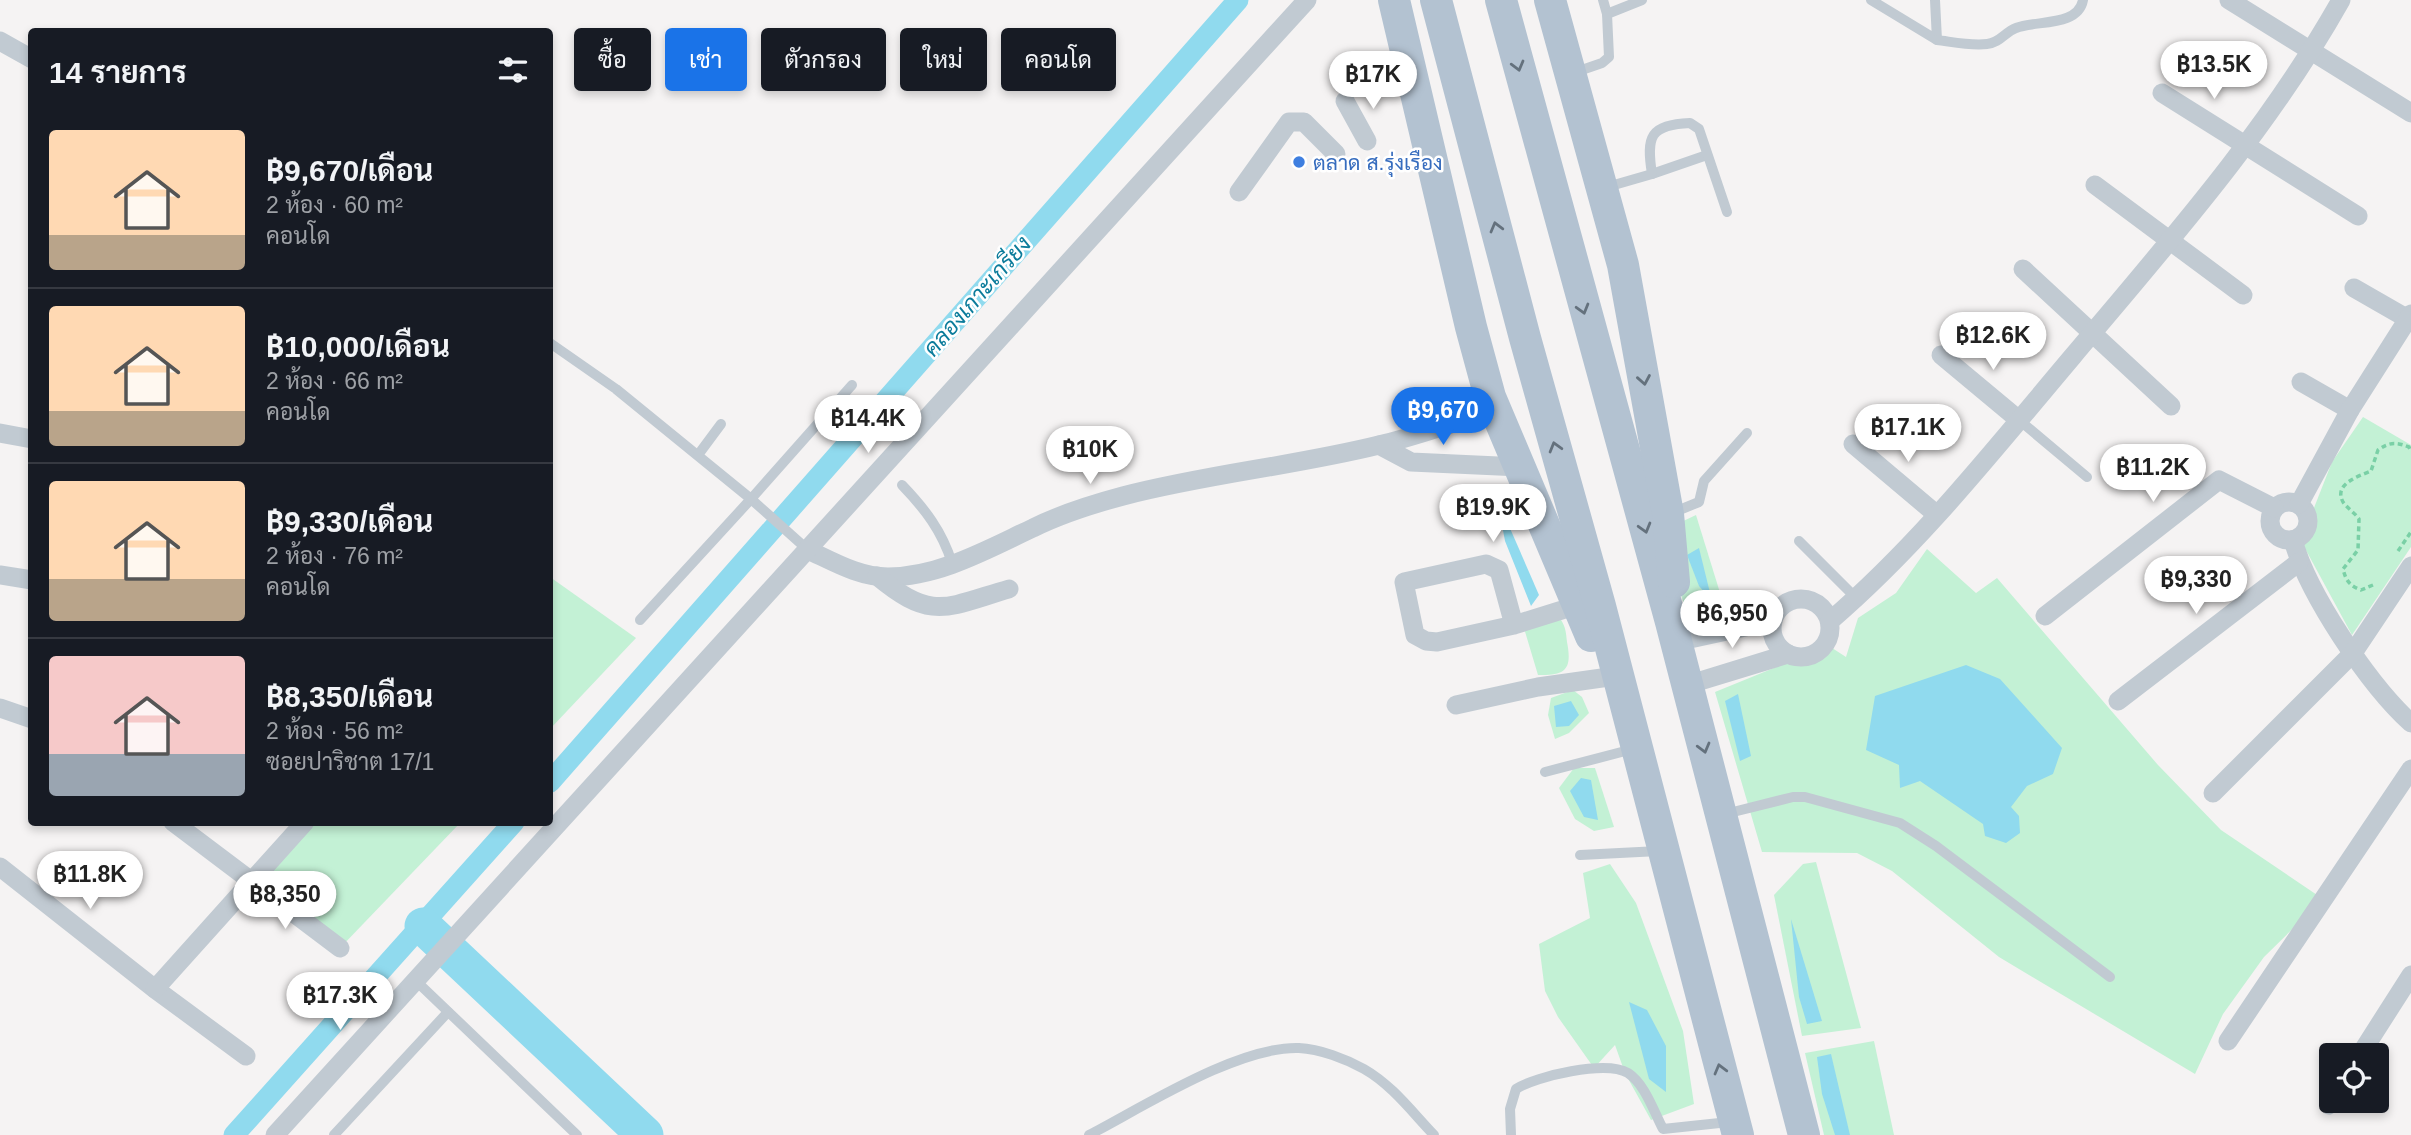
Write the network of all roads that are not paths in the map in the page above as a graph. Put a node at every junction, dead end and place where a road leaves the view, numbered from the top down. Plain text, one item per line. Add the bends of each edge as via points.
1 (1307, 0) edge
2 (1394, 0) edge
3 (1436, 0) edge
4 (1501, 0) edge
5 (1550, 0) edge
6 (1603, 0) edge
7 (1642, 0) edge
8 (1871, 0) edge
9 (1935, 0) edge
10 (2083, 0) edge
11 (2229, 0) edge
12 (2341, 0) edge
13 (1607, 14) junction
14 (1937, 40) junction
15 (0, 41) edge
16 (2312, 49) junction
17 (28, 57) edge
18 (1569, 75) junction
19 (2162, 93) dead end
20 (1345, 100) dead end
21 (2411, 113) edge
22 (1367, 141) dead end
23 (2244, 144) junction
24 (1336, 154) dead end
25 (1707, 155) junction
26 (1652, 174) junction
27 (2095, 185) dead end
28 (1603, 189) junction
29 (1239, 192) dead end
30 (1727, 212) dead end
31 (2358, 216) dead end
32 (2172, 241) junction
33 (1623, 265) junction
34 (2022, 269) dead end
35 (1574, 276) junction
36 (2354, 288) dead end
37 (2243, 295) dead end
38 (2409, 317) edge
39 (2092, 334) junction
40 (1525, 338) junction
41 (553, 345) edge
42 (1941, 355) dead end
43 (1479, 357) junction
44 (2301, 382) dead end
45 (852, 385) dead end
46 (2171, 406) dead end
47 (1496, 410) junction
48 (2350, 410) junction
49 (2019, 420) junction
50 (721, 424) dead end
51 (0, 433) edge
52 (1747, 433) dead end
53 (28, 438) edge
54 (1853, 444) dead end
55 (1379, 445) junction
56 (698, 455) junction
57 (1520, 467) junction
58 (2087, 477) dead end
59 (902, 485) dead end
60 (751, 499) junction
61 (2299, 504) junction
62 (2274, 508) junction
63 (1668, 514) junction
64 (1936, 514) junction
65 (2293, 540) junction
66 (1799, 541) dead end
67 (808, 550) junction
68 (2404, 559) edge
69 (2299, 562) junction
70 (952, 563) junction
71 (0, 575) edge
72 (877, 576) junction
73 (28, 579) edge
74 (1009, 589) dead end
75 (1856, 598) junction
76 (1578, 606) junction
77 (2045, 616) dead end
78 (640, 620) dead end
79 (1773, 621) junction
80 (1830, 621) junction
81 (1514, 625) junction
82 (1673, 632) junction
83 (2353, 653) junction
84 (1788, 654) junction
85 (1609, 677) junction
86 (1688, 685) junction
87 (2118, 701) dead end
88 (1455, 705) dead end
89 (0, 708) edge
90 (1627, 713) junction
91 (28, 718) edge
92 (2411, 723) edge
93 (1637, 748) junction
94 (2411, 769) edge
95 (1545, 772) dead end
96 (2213, 793) dead end
97 (1721, 815) junction
98 (178, 826) edge
99 (302, 826) edge
100 (1663, 851) junction
101 (1580, 855) dead end
102 (0, 867) edge
103 (254, 882) junction
104 (340, 948) dead end
105 (2411, 975) edge
106 (2110, 976) dead end
107 (414, 979) junction
108 (155, 989) junction
109 (448, 1012) junction
110 (2228, 1041) dead end
111 (2368, 1043) edge
112 (246, 1056) dead end
113 (1736, 1128) edge
114 (275, 1135) edge
115 (334, 1135) edge
116 (578, 1135) edge
117 (1089, 1135) edge
118 (1434, 1135) edge
119 (1511, 1135) edge
120 (1804, 1135) edge

1 - 67 street
2 - 43 main road
40 -> 3 main road
4 -> 35 main road
5 - 18 main road
6 - 13 lane
7 - 13 lane
8 - 14 lane
9 - 14 lane
10 - 14 lane via 2070,17 2015,28 1998,42
11 - 16 street
12 - 16 street
13 - 18 lane via 1609,57
15 - 17 street
16 - 21 street
16 - 23 street
18 - 28 main road
19 - 23 street
20 - 22 street
23 - 31 street
23 - 32 street
24 - 29 street via 1304,122 1289,122
25 - 26 lane
25 - 26 lane via 1695,124 1672,124 1650,137
25 - 30 lane
26 - 28 lane
27 - 32 street
28 - 33 main road
32 - 37 street
32 - 39 street
33 - 35 main road
33 -> 63 main road
34 - 39 street
35 -> 82 main road
36 - 38 street
38 - 48 street
39 - 46 street
39 - 49 street
40 - 43 main road
90 -> 40 main road
41 - 56 lane
42 - 49 street
43 - 47 main road
44 - 48 street
45 - 60 lane
47 - 55 street
47 - 57 main road
48 - 61 street
49 - 58 lane
49 - 64 street
50 - 56 lane
51 - 53 street
52 - 63 lane via 1704,481 1699,502
54 - 64 street
55 - 57 street via 1411,462
55 - 70 street via 1122,497 1035,527 982,554
56 - 60 lane
57 - 76 main road
59 - 70 lane via 945,540
60 - 67 lane
60 - 78 lane
61 - 62 street via 2282,502
61 - 65 street via 2308,524
62 - 65 street via 2269,521 2274,534
62 - 77 street via 2219,480
63 - 82 main road via 1675,588
64 - 75 street
65 - 69 street
66 - 75 lane
67 - 72 street via 852,571
67 - 107 street
68 - 83 street
69 - 83 street
69 - 87 street
70 - 72 street via 916,573
71 - 73 street
72 - 74 street via 903,598 921,606 936,607
75 - 80 street
76 - 81 street
76 - 85 main road
79 - 80 street via 1780,607 1801,598 1816,603
79 - 82 street
79 - 84 street via 1776,644
80 - 84 street via 1829,638 1819,651 1804,657
81 - 81 street via 1437,642 1421,639 1415,635 1404,582 1494,565
82 - 86 main road
83 - 92 street via 2382,695
83 - 96 street
84 - 86 street
85 - 88 street
85 - 90 main road
86 -> 97 main road
89 - 91 street
90 - 93 main road
93 - 95 lane
93 - 100 main road
94 - 110 street
97 - 106 lane via 1805,797 1900,823
97 - 120 main road
98 - 103 street
99 - 103 street
100 - 101 lane
113 -> 100 main road
102 - 108 street
103 - 104 street
103 - 108 street
105 - 111 street
107 - 109 lane
107 - 114 street
108 - 112 street
109 - 115 lane
109 - 116 lane
113 - 119 lane via 1663,1129 1628,1073 1594,1068 1529,1081 1516,1089 1510,1109
117 - 118 lane via 1217,1070 1258,1054 1298,1048 1334,1055 1364,1069 1396,1094

